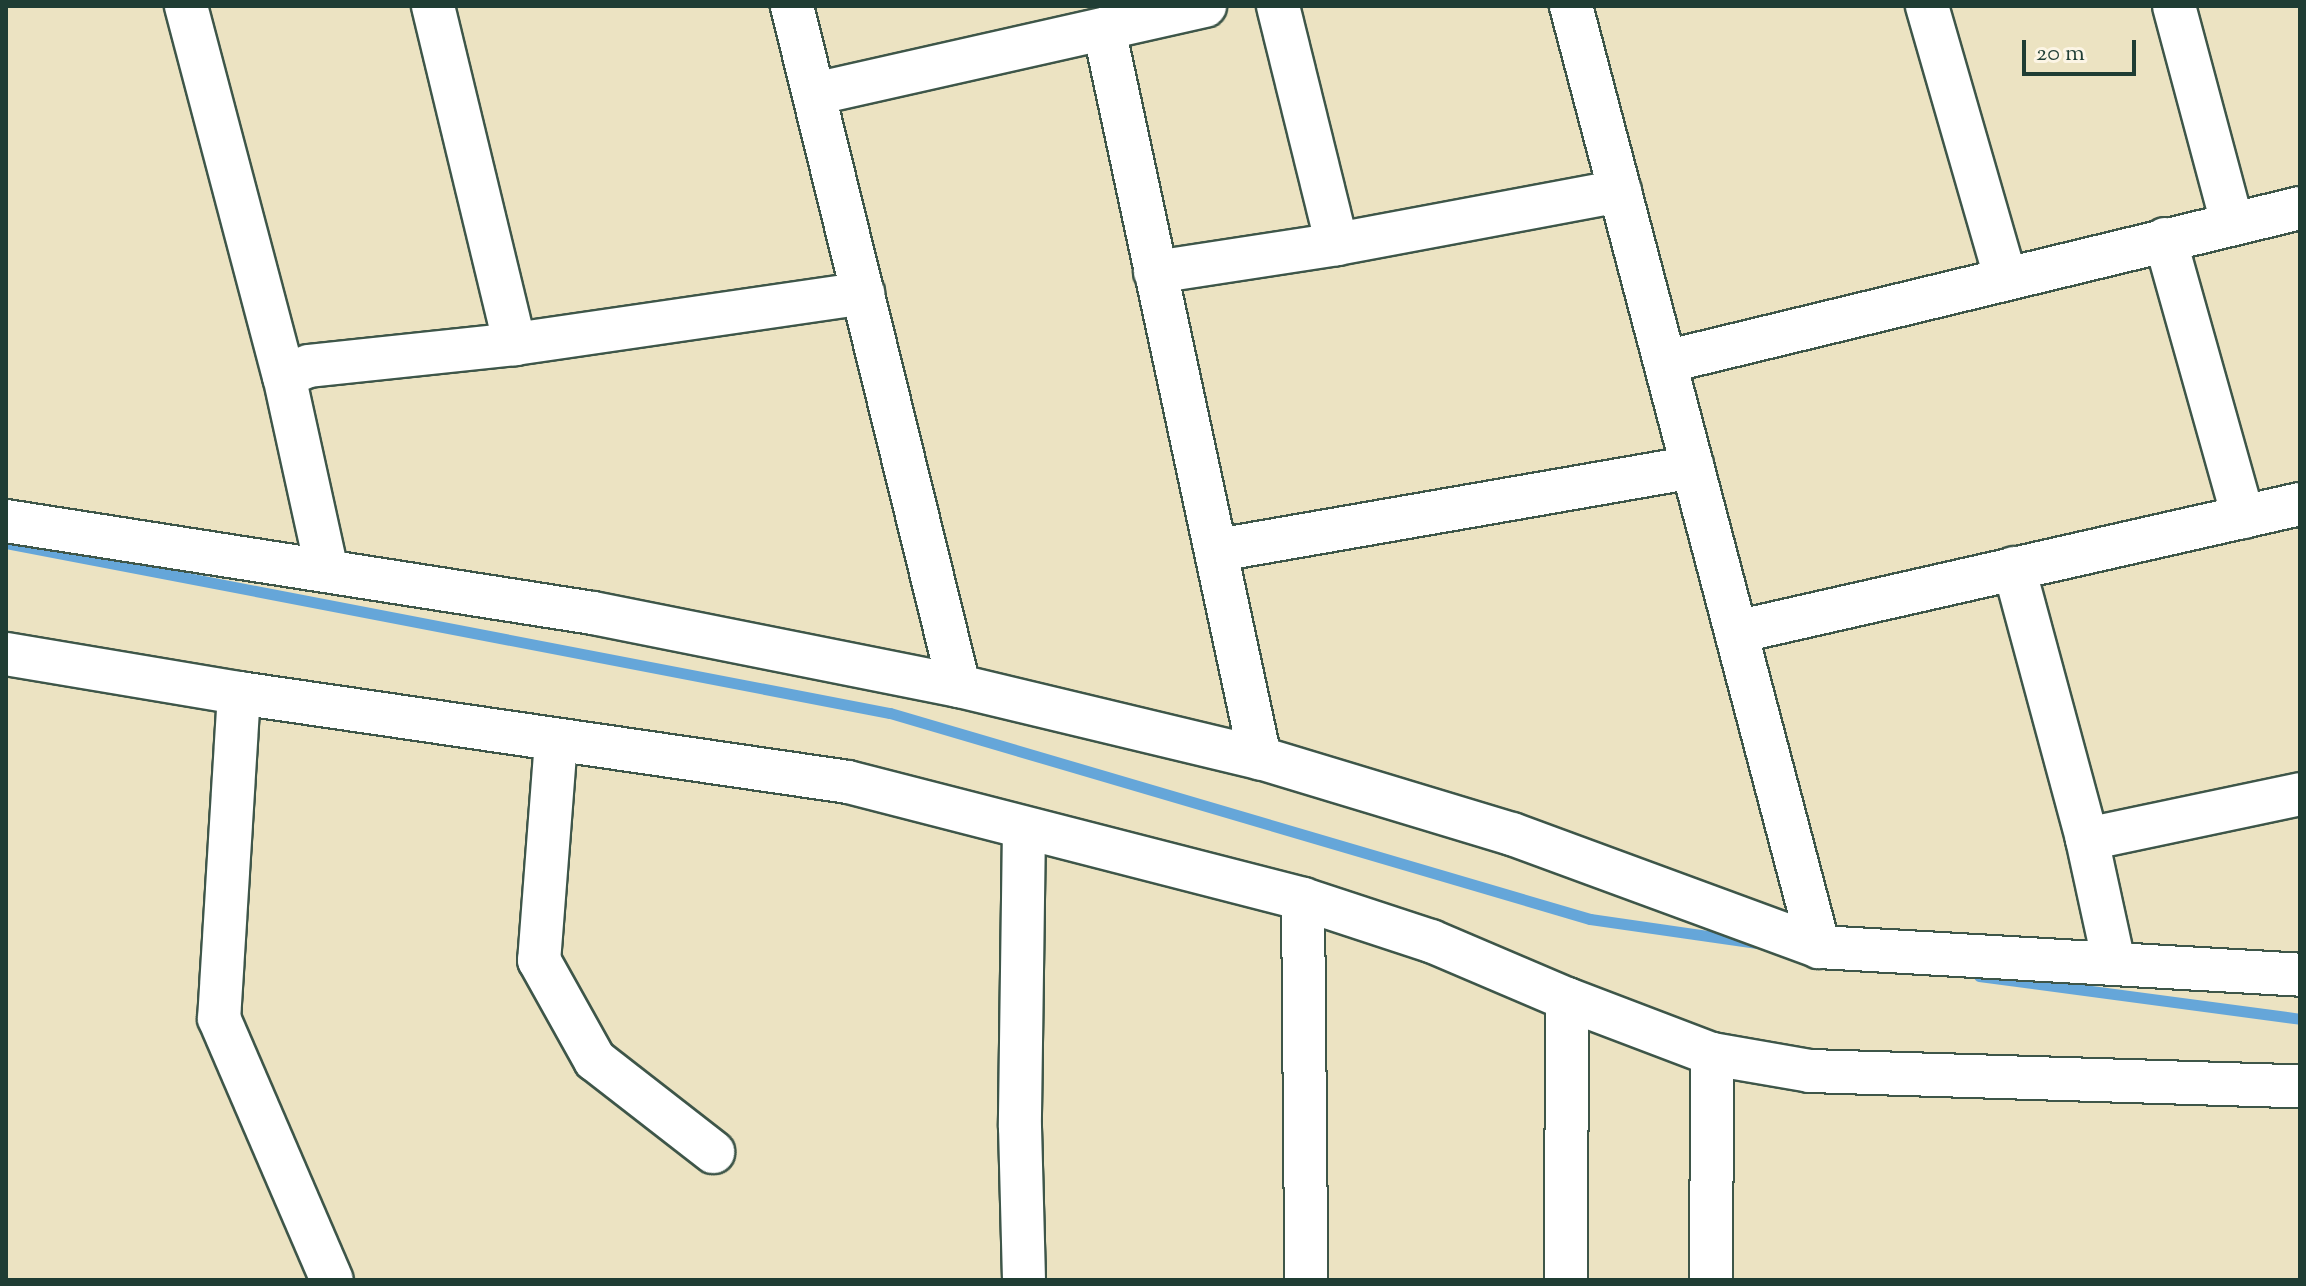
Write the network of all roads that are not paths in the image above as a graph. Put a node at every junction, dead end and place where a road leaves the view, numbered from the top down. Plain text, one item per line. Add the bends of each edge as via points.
1 (186, 6) edge
2 (433, 6) edge
3 (792, 6) edge
4 (1205, 6) edge
5 (1278, 6) edge
6 (1571, 6) edge
7 (2174, 6) edge
8 (1931, 7) edge
9 (1104, 29) junction
10 (814, 94) junction
11 (1620, 191) junction
12 (2300, 208) edge
13 (2232, 223) junction
14 (2165, 239) junction
15 (1337, 244) junction
16 (1155, 272) junction
17 (2006, 279) junction
18 (863, 293) junction
19 (515, 344) junction
20 (1665, 362) junction
21 (284, 376) junction
22 (1693, 467) junction
23 (2300, 504) edge
24 (2243, 517) junction
25 (6, 521) edge
26 (1218, 550) junction
27 (2014, 568) junction
28 (327, 571) junction
29 (1736, 632) junction
30 (6, 654) edge
31 (959, 686) junction
32 (239, 693) junction
33 (556, 741) junction
34 (1260, 758) junction
35 (2300, 794) edge
36 (1024, 828) junction
37 (2087, 839) junction
38 (1303, 899) junction
39 (1819, 947) junction
40 (2114, 963) junction
41 (2300, 975) edge
42 (1567, 999) junction
43 (1712, 1054) junction
44 (2300, 1086) edge
45 (713, 1152) dead end
46 (332, 1280) edge
47 (1024, 1280) edge
48 (1306, 1280) edge
49 (1566, 1280) edge
50 (1711, 1280) edge

1 - 21 street
2 - 19 street
3 - 10 street
4 - 9 street
5 - 15 street
6 - 11 street
7 - 13 street
8 - 17 street
9 - 10 street
9 - 16 street
10 - 18 street
11 - 15 street
11 - 20 street
12 - 13 street
13 - 14 street
14 - 17 street
14 - 24 street
15 - 16 street
16 - 26 street
17 - 20 street
18 - 19 street
18 - 31 street
19 - 21 street via 309,366
20 - 22 street
21 - 28 street
22 - 26 street
22 - 29 street
23 - 24 street
24 - 27 street
25 - 28 street
26 - 34 street
27 - 29 street
27 - 37 street
28 - 31 street via 593,613
29 - 39 street
30 - 32 street
31 - 34 street
32 - 33 street
32 - 46 street via 219,1018
33 - 36 street via 848,782
33 - 45 street via 539,960 595,1060
34 - 39 street via 1512,834
35 - 37 street
36 - 38 street
36 - 47 street
37 - 40 street
38 - 42 street via 1431,941
38 - 48 street
39 - 40 street
40 - 41 street
42 - 43 street
42 - 49 street
43 - 44 street via 1810,1071
43 - 50 street

